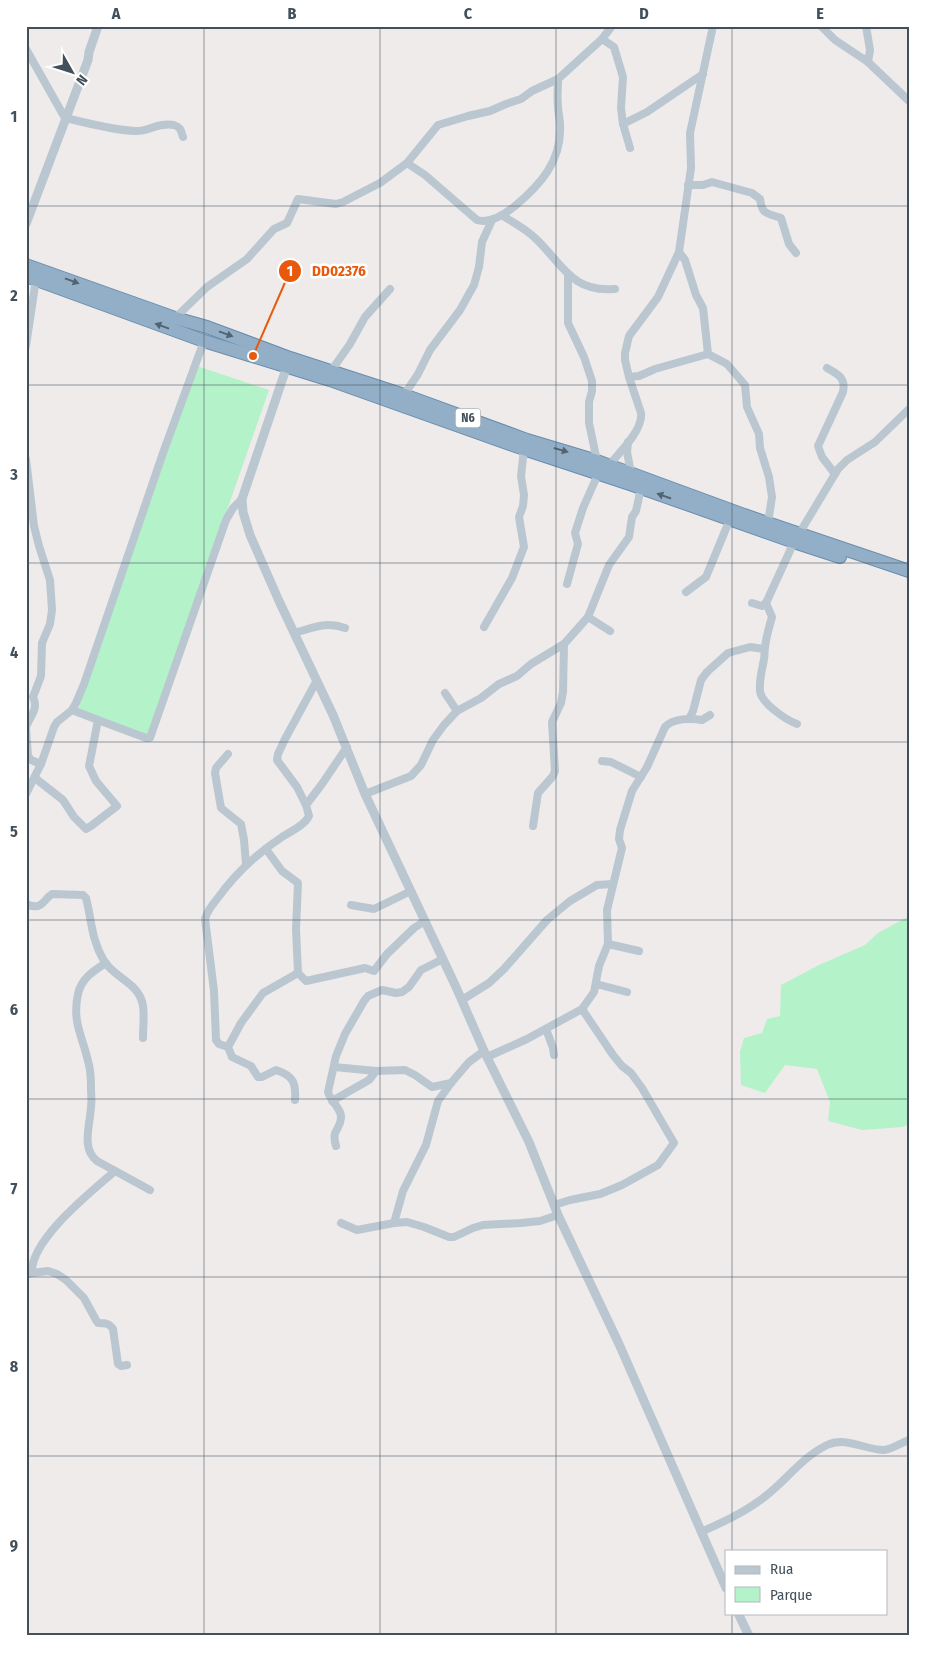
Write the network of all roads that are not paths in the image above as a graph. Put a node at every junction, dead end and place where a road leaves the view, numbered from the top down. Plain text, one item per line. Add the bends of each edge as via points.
1 (98, 26) edge
2 (612, 26) edge
3 (713, 26) edge
4 (821, 26) edge
5 (866, 26) edge
6 (602, 39) junction
7 (26, 49) edge
8 (868, 62) junction
9 (703, 74) junction
10 (558, 79) junction
11 (909, 101) edge
12 (65, 118) junction
13 (623, 124) junction
14 (183, 137) dead end
15 (630, 148) dead end
16 (407, 164) junction
17 (688, 185) junction
18 (503, 216) junction
19 (492, 220) junction
20 (26, 224) edge
21 (679, 252) junction
22 (796, 253) dead end
23 (26, 265) edge
24 (568, 275) junction
25 (31, 278) edge
26 (390, 289) dead end
27 (615, 290) dead end
28 (175, 318) junction
29 (204, 341) junction
30 (26, 346) edge
31 (708, 354) junction
32 (289, 362) junction
33 (827, 368) dead end
34 (331, 370) junction
35 (629, 377) junction
36 (404, 395) junction
37 (909, 409) edge
38 (628, 442) junction
39 (524, 449) junction
40 (26, 458) edge
41 (603, 463) junction
42 (631, 473) junction
43 (598, 474) junction
44 (835, 474) junction
45 (641, 488) junction
46 (242, 498) junction
47 (730, 520) junction
48 (768, 523) junction
49 (797, 538) junction
50 (909, 571) edge
51 (909, 580) edge
52 (568, 584) dead end
53 (686, 592) dead end
54 (752, 603) dead end
55 (766, 603) junction
56 (588, 617) junction
57 (484, 627) dead end
58 (345, 628) dead end
59 (610, 631) dead end
60 (294, 633) junction
61 (564, 644) junction
62 (764, 649) junction
63 (316, 682) junction
64 (445, 693) dead end
65 (72, 710) junction
66 (457, 711) junction
67 (710, 715) dead end
68 (689, 719) junction
69 (98, 720) junction
70 (797, 724) dead end
71 (26, 727) edge
72 (347, 747) junction
73 (228, 754) dead end
74 (602, 761) dead end
75 (41, 764) junction
76 (642, 777) junction
77 (35, 778) junction
78 (26, 794) edge
79 (365, 794) junction
80 (306, 805) junction
81 (533, 826) dead end
82 (266, 849) junction
83 (246, 864) junction
84 (613, 884) junction
85 (411, 891) junction
86 (26, 904) edge
87 (351, 905) dead end
88 (425, 921) junction
89 (608, 944) junction
90 (639, 951) dead end
91 (443, 959) junction
92 (106, 963) junction
93 (298, 973) junction
94 (596, 984) junction
95 (627, 992) dead end
96 (462, 1000) junction
97 (582, 1009) junction
98 (546, 1029) junction
99 (143, 1038) dead end
100 (228, 1046) junction
101 (485, 1054) junction
102 (554, 1055) dead end
103 (334, 1067) junction
104 (376, 1071) junction
105 (451, 1083) junction
106 (295, 1100) dead end
107 (332, 1101) junction
108 (336, 1146) dead end
109 (115, 1171) junction
110 (150, 1190) dead end
111 (554, 1205) junction
112 (558, 1216) junction
113 (341, 1223) dead end
114 (394, 1223) junction
115 (29, 1274) edge
116 (127, 1365) dead end
117 (909, 1440) edge
118 (701, 1532) junction
119 (725, 1586) edge
120 (738, 1614) edge
121 (749, 1636) edge

1 - 12 street
2 - 6 street
3 - 9 street
4 - 8 street via 835,40
5 - 8 street via 870,50
6 - 10 street
6 - 13 street via 614,47 623,77
7 - 12 street
8 - 11 street
9 - 13 street
9 - 17 street via 690,133
10 - 16 street via 521,100 438,125
10 - 18 street via 558,152 539,184
12 - 14 street via 118,130 142,131 152,126 177,126
12 - 20 street
13 - 15 street
16 - 19 street via 425,174 476,220
16 - 28 street via 344,202 336,204 298,199 287,223 274,229 247,259 208,287
17 - 21 street
17 - 22 street via 712,182 752,193 760,199 765,213 781,218 789,244
18 - 19 street
18 - 24 street via 537,239
19 - 36 street via 482,242 474,285
21 - 31 street via 703,308
21 - 35 street via 658,298 629,336 625,360
23 -> 28 highway, N6
24 - 27 street via 589,287
24 - 41 street via 568,323 592,381 588,423
29 -> 25 highway, N6
25 - 30 street
26 - 34 street via 365,317
28 -> 32 highway, N6 via 207,327
29 - 32 highway, N6
29 - 65 street via 84,684
31 - 35 street
31 - 48 street via 727,364 745,385 747,407 759,434 769,477 772,497
32 - 34 highway, N6
32 - 39 highway, N6
32 - 46 street
33 - 44 street via 840,375 844,384 818,446
34 - 36 highway, N6
35 - 38 street via 642,418
36 -> 41 highway, N6 via 527,440
37 - 44 street via 874,442 847,460
38 - 41 street
38 - 42 street
39 - 43 highway, N6
39 - 57 street via 521,476 524,495 519,517 524,547 512,578
40 - 71 street via 34,526 50,580 52,610 43,640 41,676 33,697 35,710
41 - 42 highway, N6
42 - 48 highway, N6
43 - 45 highway, N6
43 - 52 street via 575,533 578,544
44 - 49 street
47 -> 45 highway, N6
45 - 56 street via 629,537 609,565
46 - 60 street via 250,535
46 - 69 street via 226,520 150,738
47 - 49 highway, N6
47 - 53 street via 706,577
48 - 49 highway, N6
49 - 50 highway, N6
49 - 51 highway, N6
49 - 55 street
54 - 55 street via 762,606
55 - 62 street via 772,617
56 - 59 street
56 - 61 street
58 - 60 street via 328,624
60 - 63 street
61 - 66 street
61 - 81 street via 561,703 552,722 555,770 538,794
62 - 68 street via 750,647 728,653 707,672 701,680
62 - 70 street via 761,695 773,709
63 - 72 street
63 - 80 street via 278,754 280,764
64 - 66 street
65 - 69 street
65 - 75 street via 54,727
66 - 79 street via 433,740 421,765 411,776
67 - 68 street via 702,720
68 - 76 street via 669,722
69 - 77 street via 89,766 96,781 117,806 115,808 86,829 62,800
71 - 75 street via 28,756
72 - 79 street
72 - 80 street
73 - 83 street via 215,773 221,808 241,824
74 - 76 street
75 - 77 street
76 - 84 street via 632,791 620,830 622,848
77 - 78 street
79 - 85 street
80 - 82 street via 308,819
82 - 83 street
82 - 93 street via 282,871 298,883
83 - 100 street via 222,892 205,919 217,1042
84 - 89 street via 607,910
84 - 96 street via 596,885 570,901 547,920 504,970
85 - 87 street via 374,909
85 - 88 street
86 - 92 street via 40,906 52,894 83,895 94,942
88 - 91 street
88 - 93 street via 387,954 374,971 365,968 306,981
89 - 90 street
89 - 94 street
91 - 96 street
91 - 103 street via 422,970 402,992 382,990 368,996 345,1034
92 - 99 street via 116,976 136,990 142,1000
92 - 109 street via 85,978 78,991 75,1012 91,1078 90,1152 97,1161
93 - 100 street via 263,993 240,1023
94 - 95 street
94 - 97 street
96 - 101 street
97 - 98 street
97 - 111 street via 618,1061 642,1088 674,1144 658,1165 622,1185
98 - 101 street
98 - 102 street
100 - 106 street via 232,1057 251,1066 258,1077 276,1070 294,1081
101 - 105 street via 469,1062
101 - 111 street via 529,1142
103 - 104 street
103 - 107 street via 328,1092
104 - 105 street via 405,1070 432,1087
104 - 107 street via 369,1080
105 - 114 street via 438,1101 426,1145 403,1191
107 - 108 street via 341,1116 334,1133
109 - 110 street
109 - 115 street via 78,1203 48,1236 34,1257
111 - 112 street
112 - 114 street via 540,1221 483,1225 454,1237 416,1224
112 - 118 street via 619,1344
113 - 114 street via 357,1230
115 - 116 street via 48,1271 76,1289 98,1323 111,1326 118,1364
117 - 118 street via 885,1450 852,1443 829,1444 759,1501
118 - 119 street
120 - 121 street

